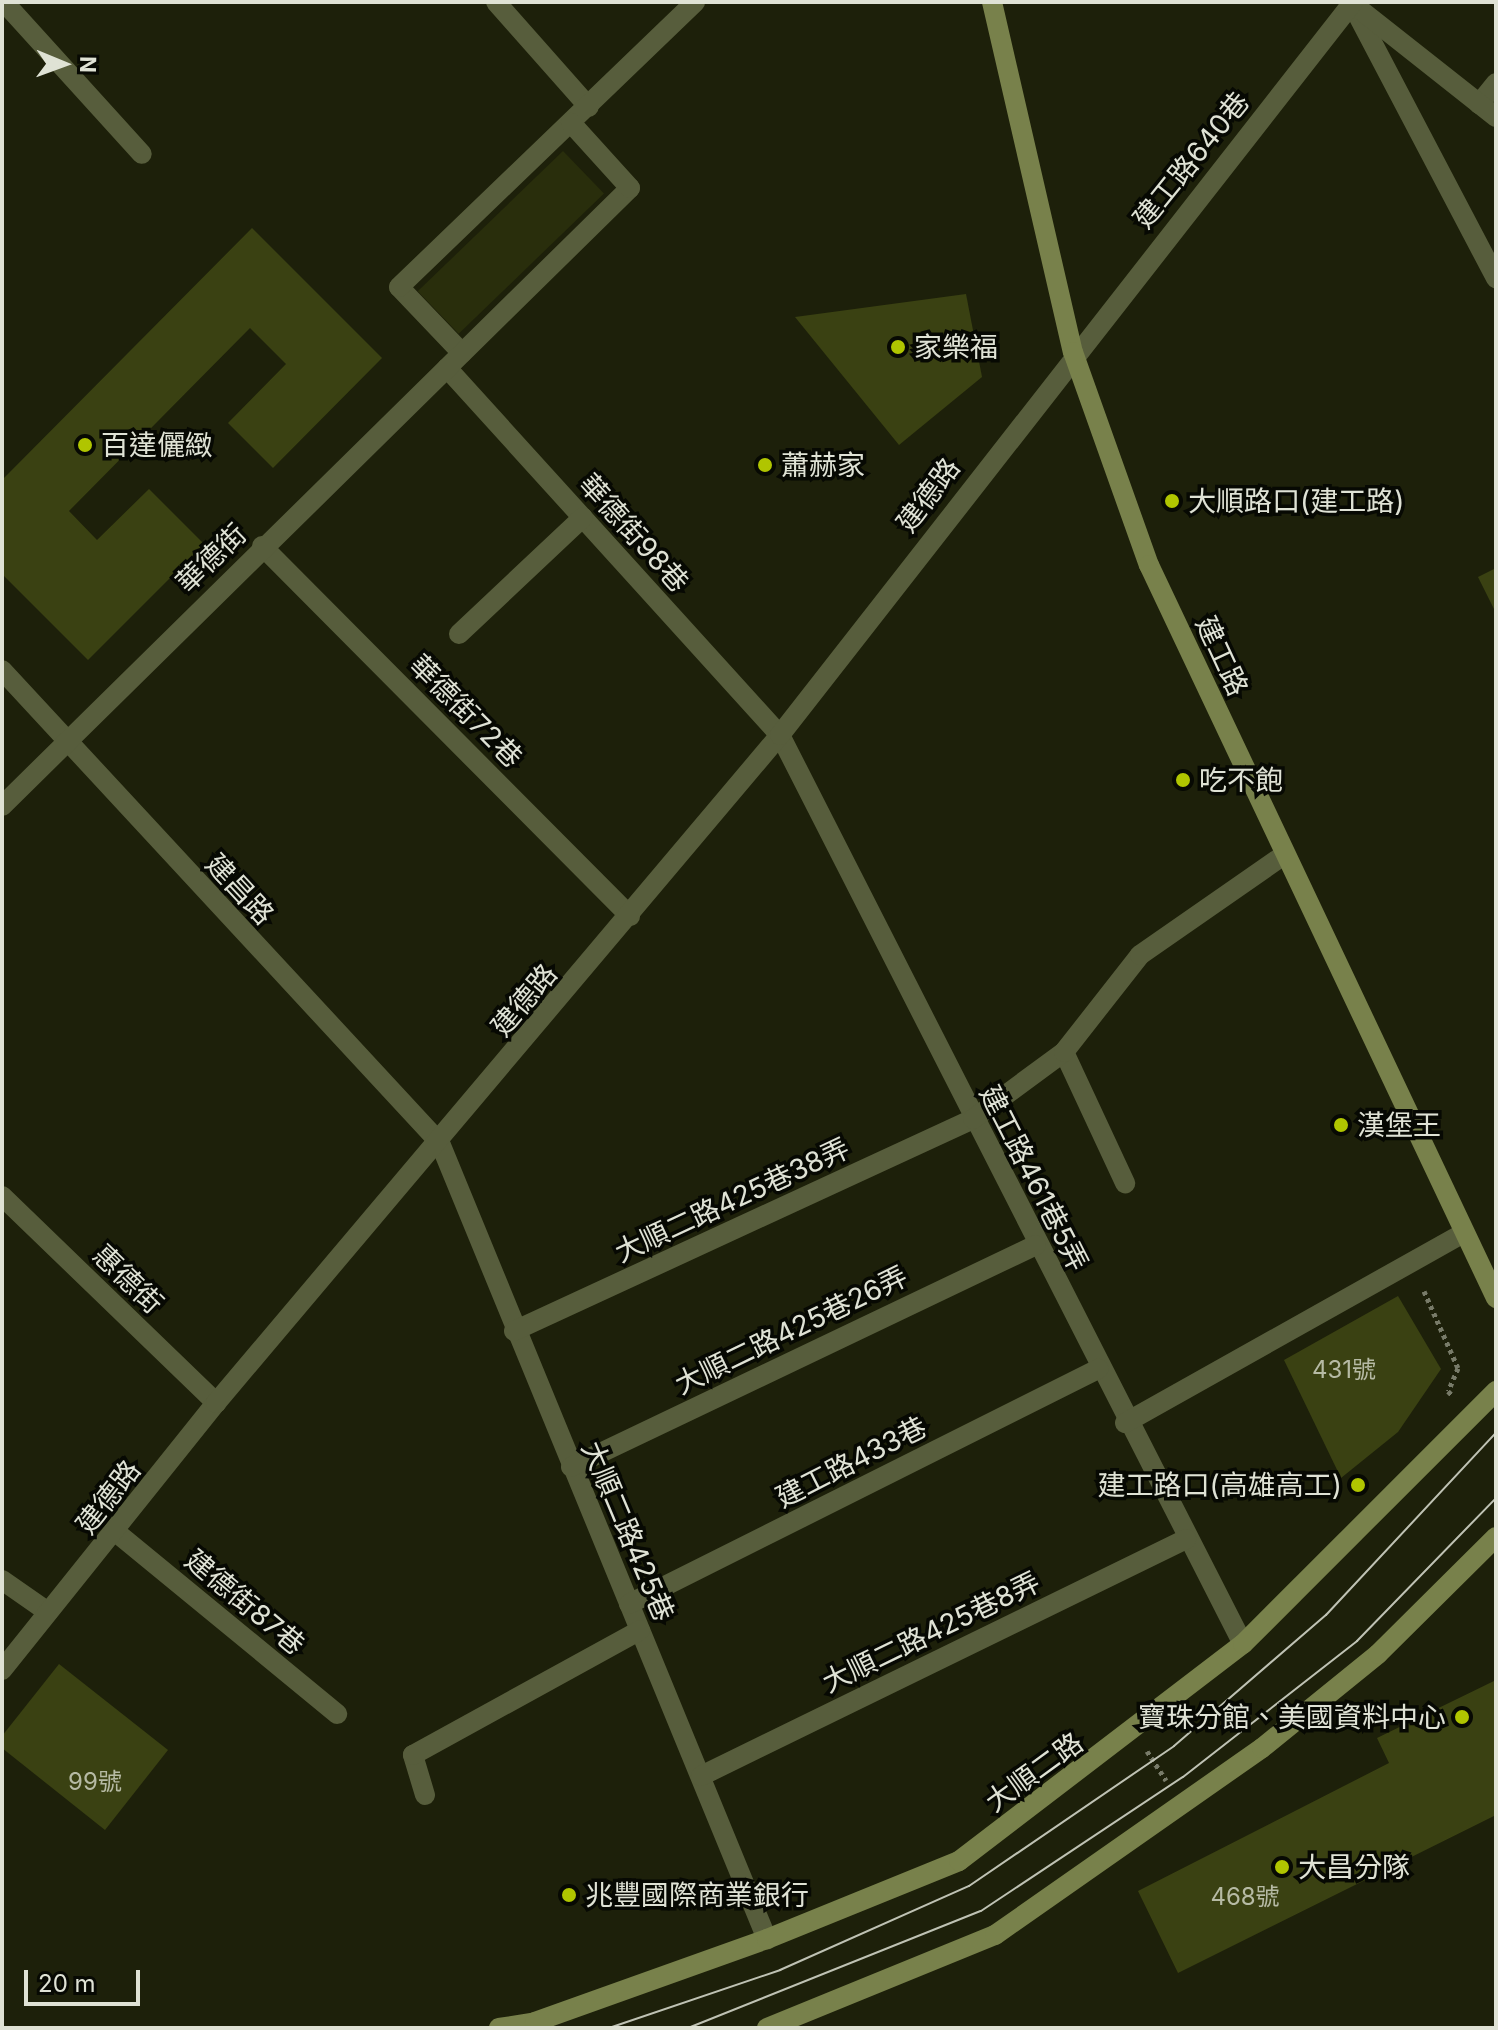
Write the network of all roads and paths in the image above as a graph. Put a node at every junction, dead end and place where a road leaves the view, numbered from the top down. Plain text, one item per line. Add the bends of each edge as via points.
1 (4, 2) edge
2 (496, 2) edge
3 (695, 2) edge
4 (992, 2) edge
5 (1352, 3) edge
6 (1496, 83) edge
7 (1479, 104) junction
8 (589, 107) junction
9 (1496, 117) edge
10 (571, 123) junction
11 (142, 154) dead end
12 (1496, 278) edge
13 (1073, 352) junction
14 (462, 353) junction
15 (447, 368) junction
16 (583, 517) junction
17 (262, 546) junction
18 (459, 634) dead end
19 (2, 670) edge
20 (780, 735) junction
21 (63, 742) junction
22 (2, 806) edge
23 (1284, 855) junction
24 (630, 916) junction
25 (1064, 1052) junction
26 (973, 1119) junction
27 (440, 1143) junction
28 (1125, 1183) dead end
29 (2, 1196) edge
30 (1463, 1233) junction
31 (1036, 1245) junction
32 (1432, 1285) dead end
33 (1496, 1298) edge
34 (514, 1331) junction
35 (1098, 1369) junction
36 (1496, 1391) edge
37 (216, 1403) junction
38 (1474, 1416) junction
39 (1125, 1423) junction
40 (571, 1467) junction
41 (117, 1533) junction
42 (1496, 1537) edge
43 (1186, 1539) junction
44 (2, 1580) edge
45 (629, 1604) junction
46 (48, 1612) junction
47 (640, 1630) junction
48 (1243, 1644) junction
49 (2, 1670) edge
50 (337, 1714) dead end
51 (701, 1776) junction
52 (425, 1795) dead end
53 (767, 1939) junction
54 (499, 2028) edge
55 (767, 2028) edge

1 - 11 street
2 - 8 street
3 - 8 street
4 - 13 street, 建工路
5 - 7 street
5 - 12 street
5 - 13 street, 建工路640巷
6 - 7 street
7 - 9 street
8 - 10 street
10 - 14 street, 華德街 via 630,188
10 - 14 street via 399,287
13 - 20 street, 建德路
13 - 23 street, 建工路 via 1149,565
14 - 15 street, 華德街
15 - 16 street, 華德街98巷
15 - 17 street, 華德街
16 - 18 street
16 - 20 street, 華德街98巷
17 - 21 street, 華德街
17 - 24 street, 華德街72巷
19 - 21 street, 建昌路
20 - 24 street, 建德路
20 - 26 street, 建工路461巷5弄
21 - 22 street, 華德街
21 - 27 street, 建昌路
23 - 25 street, 大順二路425巷38弄 via 1140,955
23 - 30 street, 建工路
24 - 27 street, 建德路
25 - 26 street, 大順二路425巷38弄
25 - 28 street
26 - 31 street, 建工路461巷5弄
26 - 34 street, 大順二路425巷38弄
27 - 34 street, 大順二路425巷
27 - 37 street, 建德路
29 - 37 street, 惠德街
30 - 33 street, 建工路
30 - 39 street
31 - 35 street, 建工路461巷5弄
31 - 40 street, 大順二路425巷26弄
32 - 38 path via 1421,1293 1458,1368 1448,1391
34 - 40 street, 大順二路425巷
35 - 39 street, 建工路461巷5弄
35 - 45 street, 建工路433巷
36 - 38 street, 大順二路
37 - 41 street, 建德路
38 - 48 street, 大順二路
39 - 43 street, 建工路461巷5弄
40 - 45 street, 大順二路425巷
41 - 46 street, 建德路
41 - 50 street, 建德街87巷
42 - 55 street via 1378,1654 1262,1748 995,1935
43 - 48 street, 建工路461巷5弄
43 - 51 street, 大順二路425巷8弄
44 - 46 street
45 - 47 street, 大順二路425巷
46 - 49 street, 建德路
47 - 51 street, 大順二路425巷
47 - 52 street via 413,1755
48 - 53 street, 大順二路 via 959,1861
51 - 53 street, 大順二路425巷
53 - 54 street, 大順二路 via 535,2022

